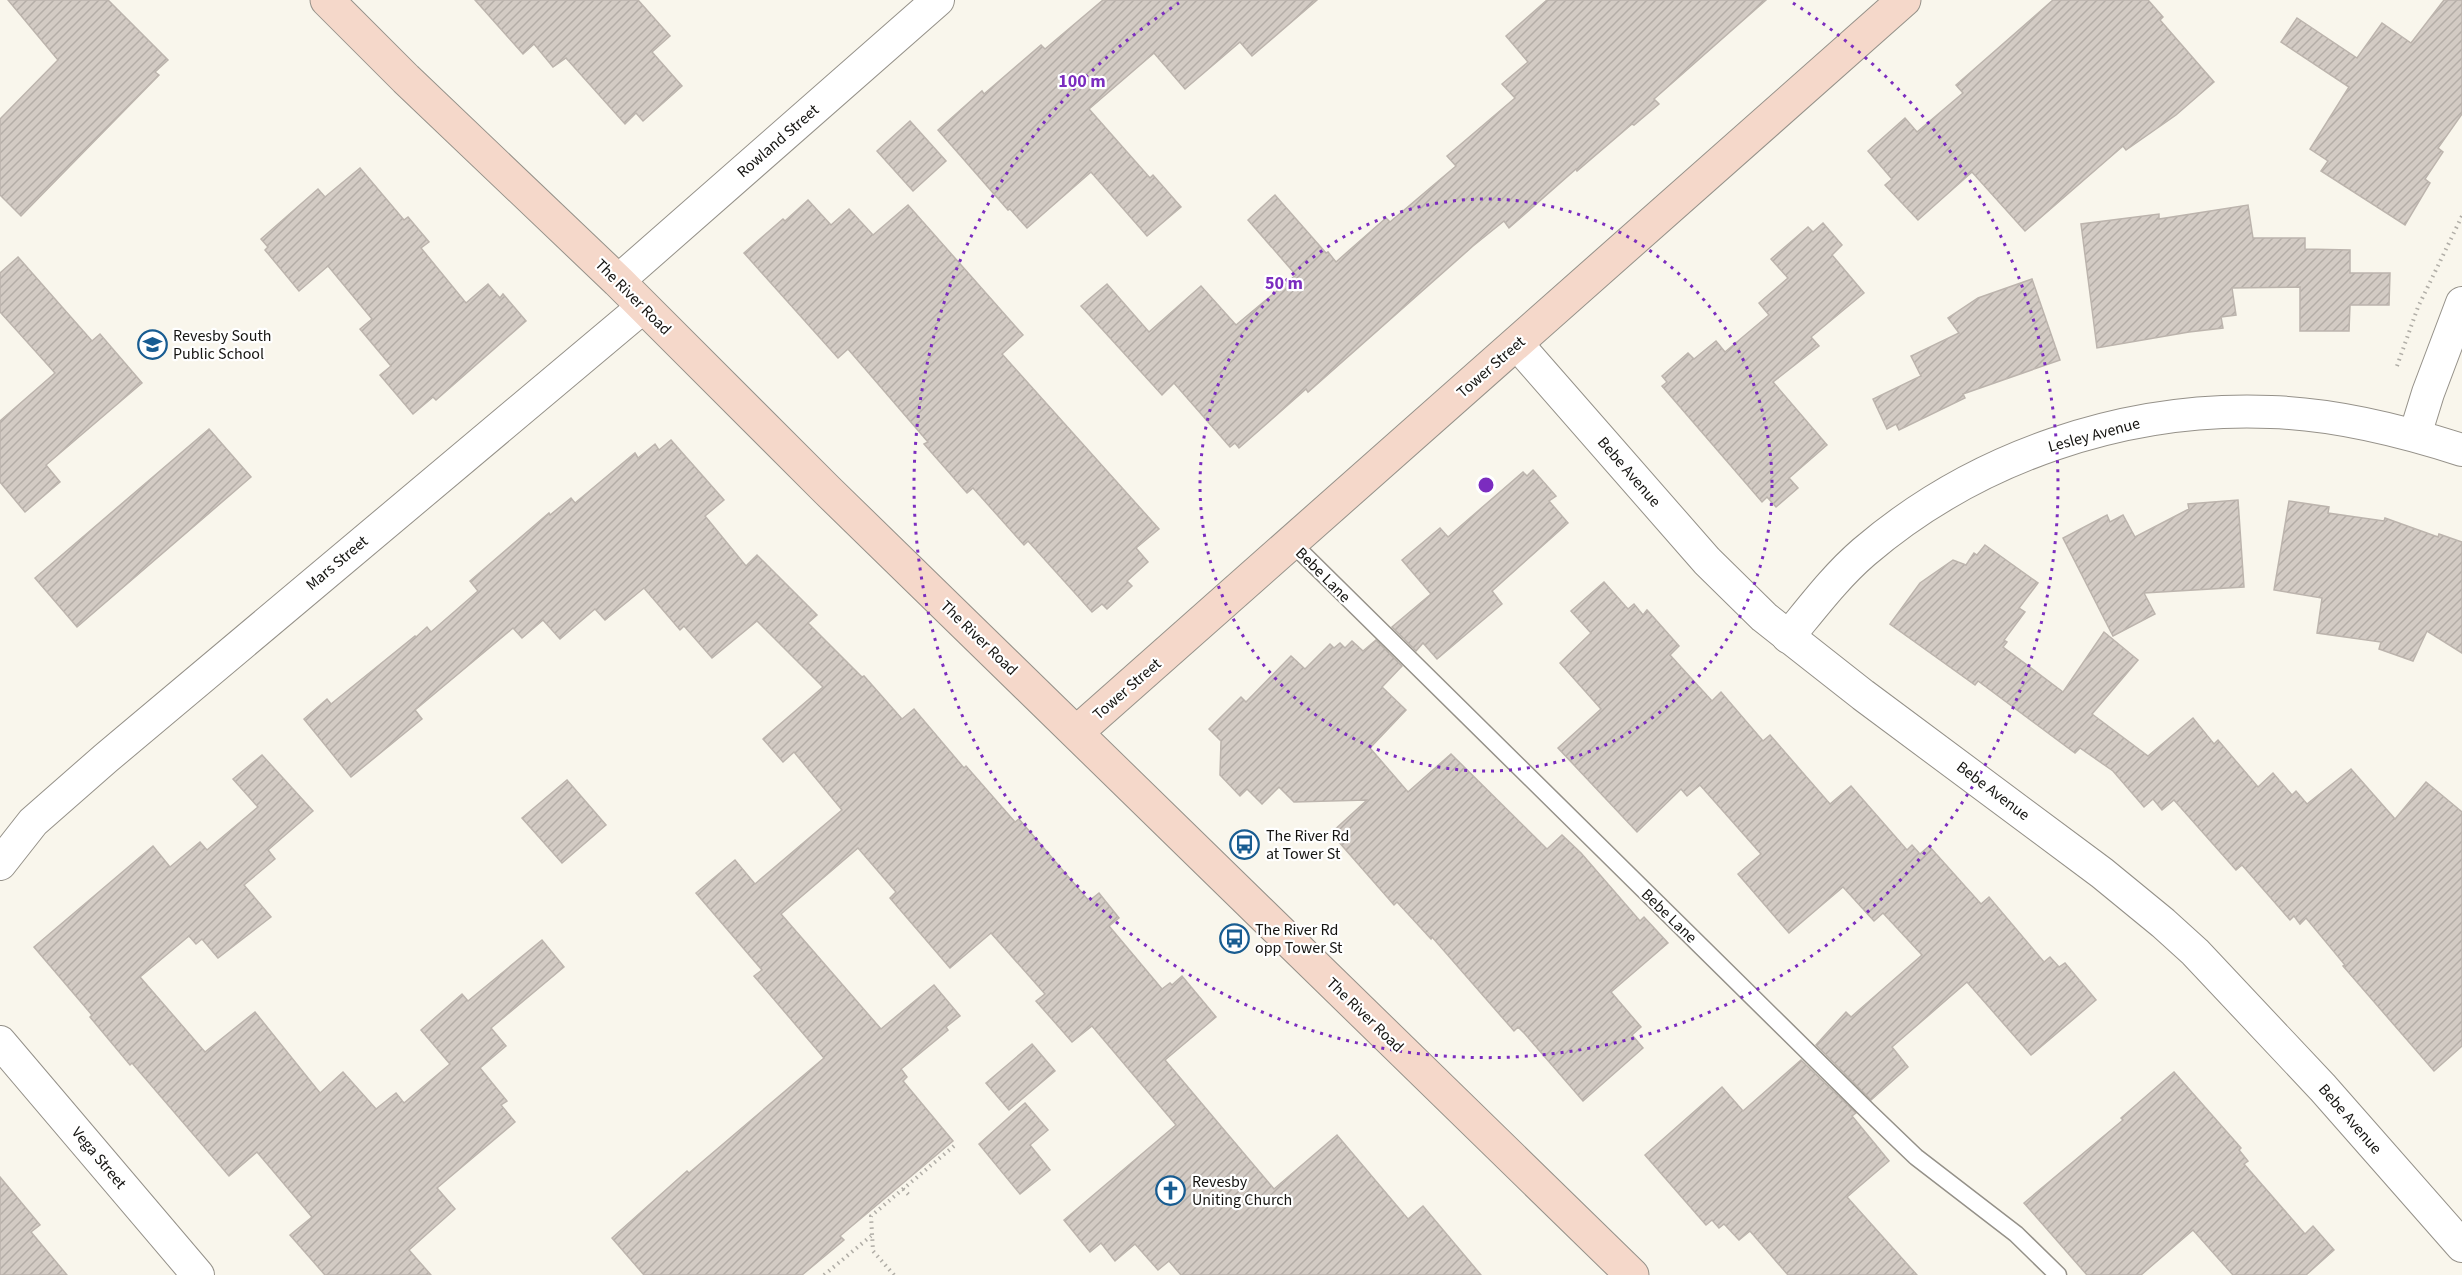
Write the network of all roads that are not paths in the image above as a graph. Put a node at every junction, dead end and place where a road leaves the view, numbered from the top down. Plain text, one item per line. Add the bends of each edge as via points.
1 (327, 0) edge
2 (938, 0) edge
3 (1904, 0) edge
4 (618, 281) junction
5 (2462, 303) edge
6 (644, 307) junction
7 (1517, 344) junction
8 (2415, 435) junction
9 (2462, 450) edge
10 (1292, 543) junction
11 (1788, 637) junction
12 (1077, 732) junction
13 (33, 822) junction
14 (0, 841) edge
15 (0, 864) edge
16 (0, 1042) edge
17 (2462, 1246) edge
18 (198, 1275) edge
19 (1632, 1275) edge
20 (2058, 1275) edge

1 - 4 main road, The River Road
2 - 4 street, Rowland Street
3 - 7 main road, Tower Street
4 - 6 main road, The River Road
5 - 8 street
6 - 12 main road, The River Road
6 - 13 street, Mars Street
7 - 10 main road, Tower Street
7 - 11 street, Bebe Avenue via 1707,561
8 - 9 street, Lesley Avenue
8 - 11 street, Lesley Avenue via 2326,418 2227,412 2164,417 2050,445 1996,466 1901,524 1863,553
10 - 12 main road, Tower Street
10 - 20 lane, Bebe Lane via 1916,1157 2016,1234
11 - 17 street, Bebe Avenue via 2163,923 2262,1021
12 - 19 main road, The River Road
13 - 14 street, Mars Street
13 - 15 street, Mars Street
16 - 18 street, Vega Street

